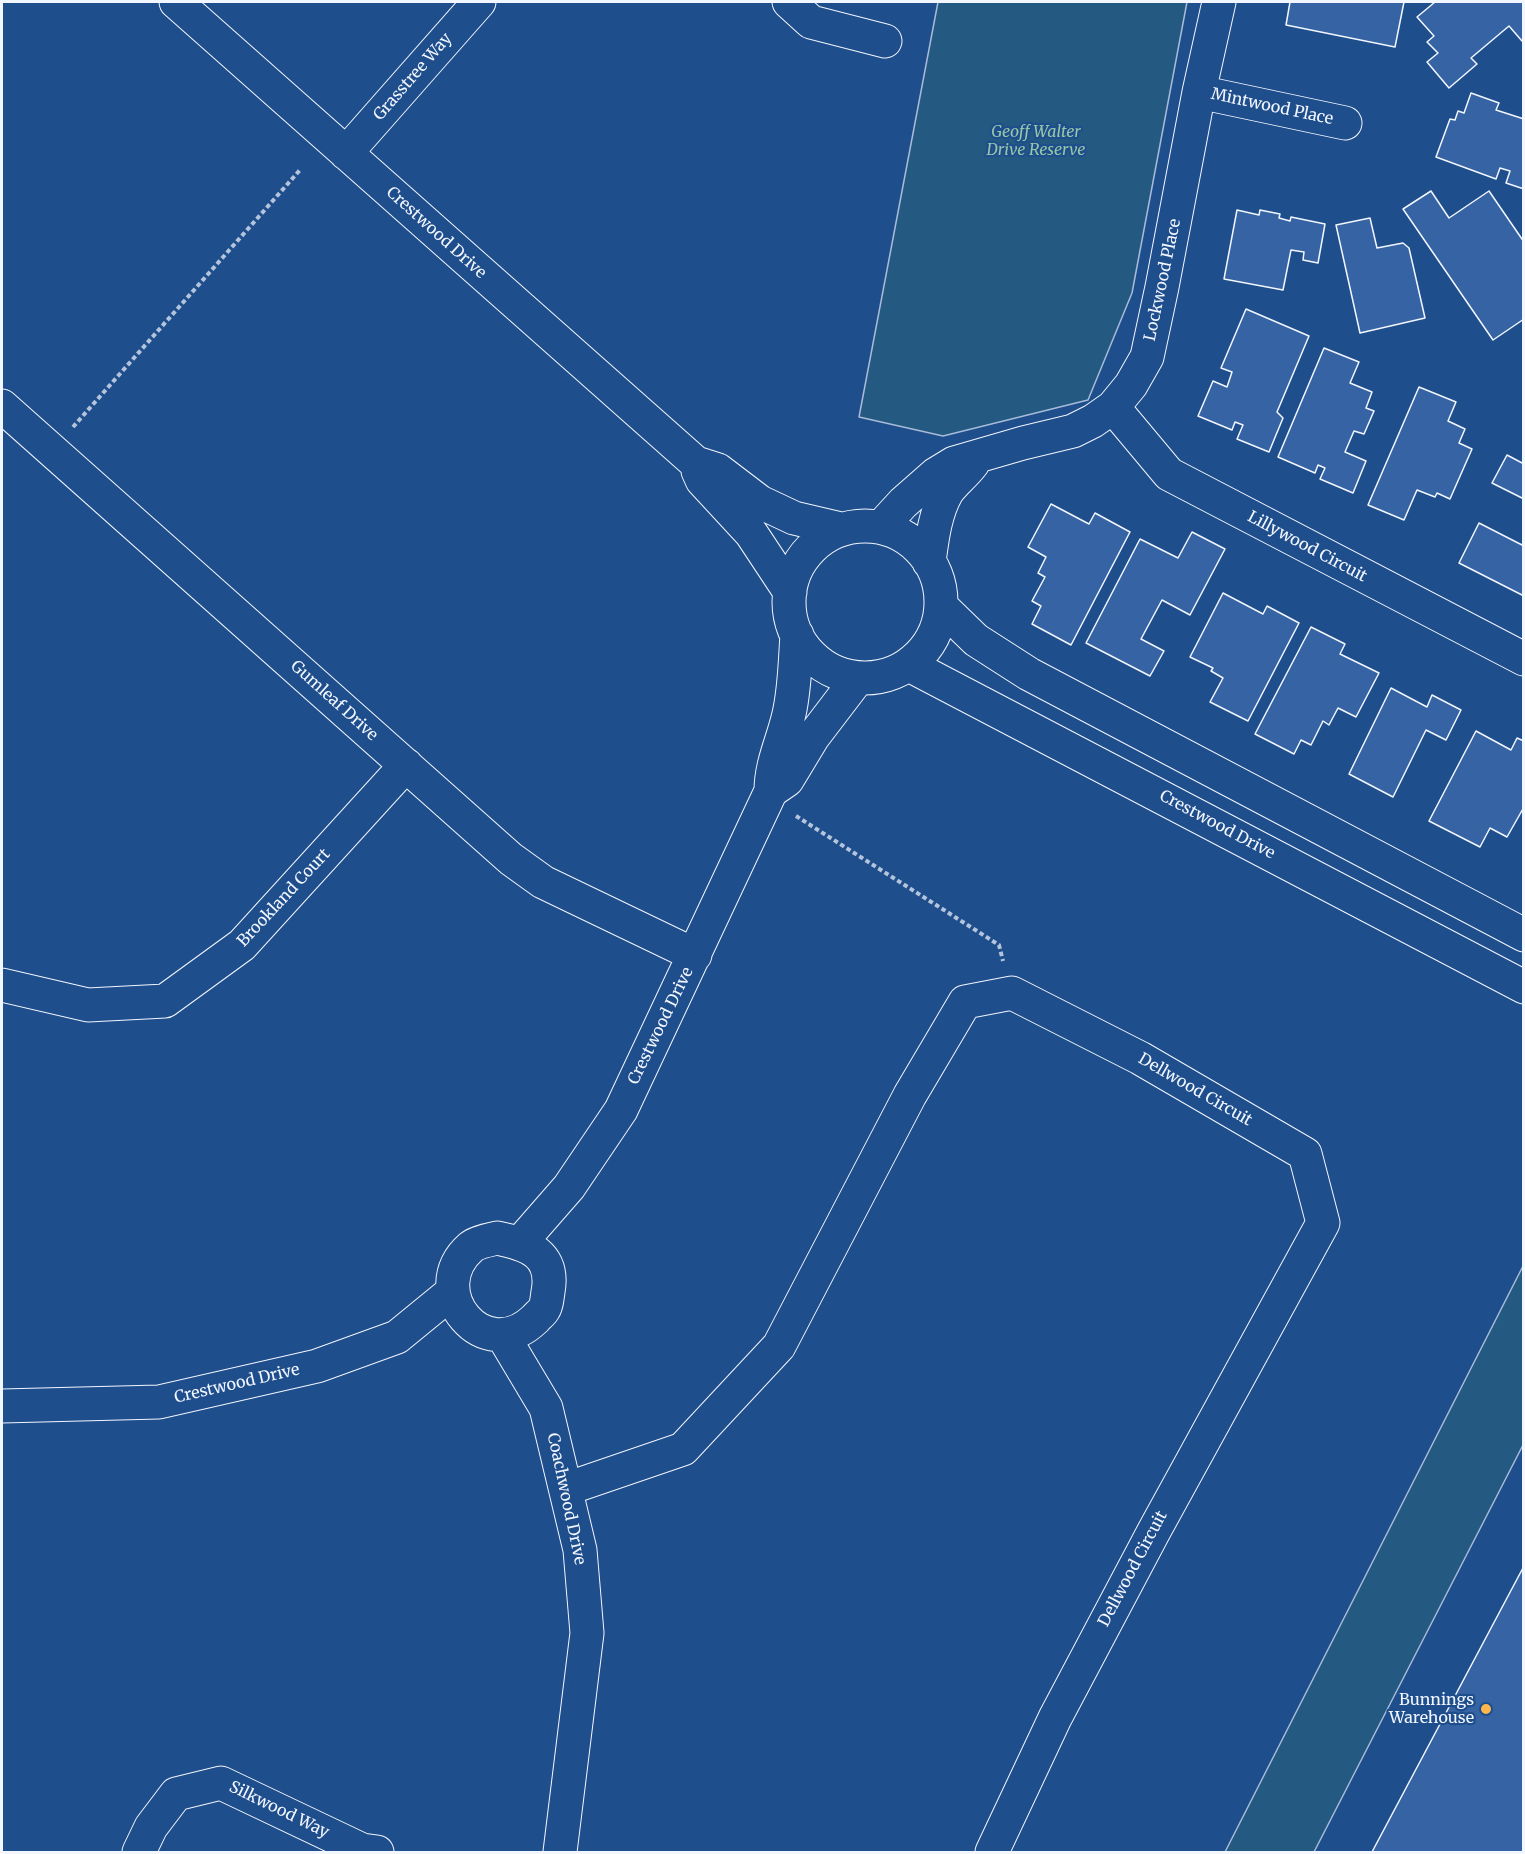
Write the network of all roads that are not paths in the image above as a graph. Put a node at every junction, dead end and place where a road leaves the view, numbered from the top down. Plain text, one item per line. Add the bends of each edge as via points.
1 (176, 2) edge
2 (479, 2) edge
3 (789, 2) edge
4 (1219, 2) edge
5 (885, 41) dead end
6 (1199, 92) junction
7 (1345, 123) dead end
8 (346, 153) junction
9 (2, 406) edge
10 (1113, 407) junction
11 (978, 457) junction
12 (696, 463) junction
13 (881, 527) junction
14 (841, 529) junction
15 (929, 562) junction
16 (790, 592) junction
17 (941, 606) junction
18 (796, 635) junction
19 (1524, 659) edge
20 (909, 665) junction
21 (858, 678) junction
22 (406, 765) junction
23 (769, 794) junction
24 (1524, 935) edge
25 (695, 955) junction
26 (2, 985) edge
27 (1524, 987) edge
28 (521, 1242) junction
29 (452, 1292) junction
30 (503, 1336) junction
31 (2, 1406) edge
32 (566, 1489) junction
33 (139, 1852) edge
34 (377, 1852) edge
35 (560, 1852) edge
36 (992, 1852) edge

1 - 8 street, Crestwood Drive
2 - 8 street, Grasstree Way
3 - 5 street via 812,22
4 - 6 street, Lockwood Place
6 - 7 street, Mintwood Place
6 - 10 street, Lockwood Place via 1147,357
8 - 12 street, Crestwood Drive
9 - 22 street, Gumleaf Drive
10 - 11 street, Lockwood Place via 1073,431
10 - 19 street, Lillywood Circuit via 1169,474
11 - 13 street, Lockwood Place via 954,463 936,474
11 - 15 street via 942,502
12 - 14 street, Crestwood Drive via 718,470 760,502 794,518
12 - 16 street, Crestwood Drive via 702,480 751,533
13 - 14 street
13 - 15 street via 904,536
14 - 16 street via 808,552 795,571
15 - 17 street via 937,575
16 - 18 street via 790,614
17 - 20 street via 939,623 929,645
17 - 24 street via 976,640 1029,674
18 - 21 street via 811,656 833,671
18 - 23 street, Crestwood Drive via 789,714 771,773
20 - 21 street via 877,678
20 - 27 street, Crestwood Drive
21 - 23 street, Crestwood Drive via 813,737 787,780
22 - 25 street, Gumleaf Drive via 511,859 543,882
22 - 26 street, Brookland Court via 242,945 165,1001 88,1005
23 - 25 street, Crestwood Drive
25 - 28 street, Crestwood Drive via 621,1110 569,1187
28 - 29 street via 497,1238 472,1246 456,1266
28 - 30 street via 540,1255 551,1278 545,1309 524,1330
29 - 30 street via 464,1319 483,1332
29 - 31 street, Crestwood Drive via 397,1337 317,1366 159,1402
30 - 32 street, Coachwood Drive via 546,1408
32 - 35 street, Coachwood Drive via 580,1550 587,1633
32 - 36 street, Dellwood Circuit via 683,1449 779,1346 909,1095 965,1002 1012,993 1140,1058 1305,1154 1323,1223 1054,1718
33 - 34 street, Silkwood Way via 151,1827 176,1794 222,1783 362,1850

